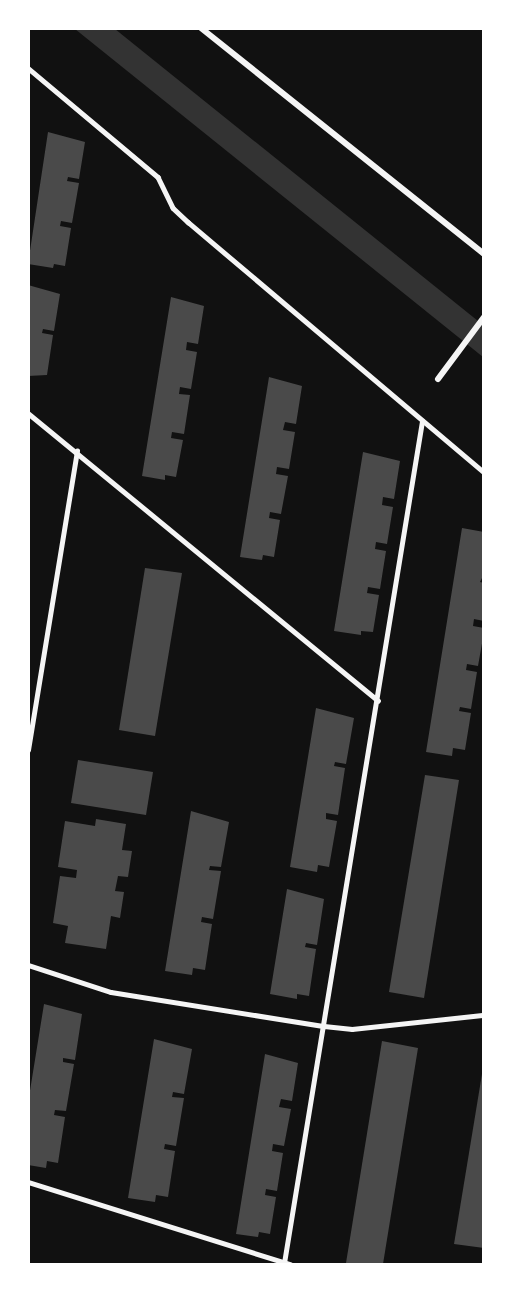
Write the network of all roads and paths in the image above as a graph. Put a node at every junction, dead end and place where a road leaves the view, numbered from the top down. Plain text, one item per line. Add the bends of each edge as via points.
1 (201, 28) edge
2 (28, 68) edge
3 (483, 254) edge
4 (483, 317) edge
5 (438, 379) dead end
6 (28, 413) edge
7 (422, 421) junction
8 (77, 451) junction
9 (483, 472) edge
10 (378, 700) junction
11 (30, 732) edge
12 (28, 750) edge
13 (28, 966) edge
14 (483, 1015) edge
15 (324, 1026) junction
16 (28, 1182) edge
17 (287, 1264) edge

1 - 3 street
2 - 7 lane via 158,177 173,208 188,222
4 - 5 street
6 - 8 lane
7 - 9 lane
7 - 10 lane
8 - 10 lane
8 - 11 lane
10 - 15 lane
11 - 12 lane
13 - 15 lane via 111,992
14 - 15 lane via 352,1029
15 - 17 lane
16 - 17 lane

